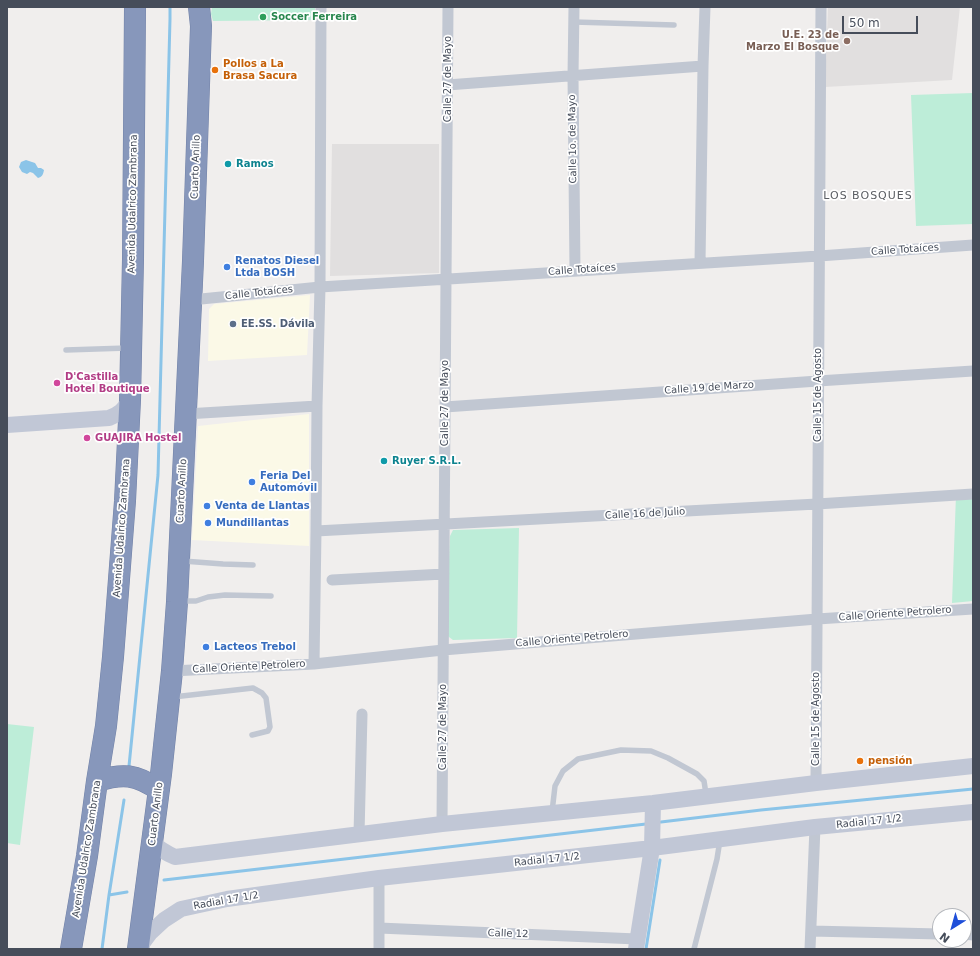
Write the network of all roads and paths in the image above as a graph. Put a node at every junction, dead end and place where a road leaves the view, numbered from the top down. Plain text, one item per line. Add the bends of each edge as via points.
1 (135, 7) edge
2 (199, 7) edge
3 (321, 7) edge
4 (448, 7) edge
5 (574, 7) edge
6 (705, 7) edge
7 (821, 7) edge
8 (574, 22) junction
9 (674, 25) dead end
10 (703, 66) junction
11 (573, 76) junction
12 (448, 85) junction
13 (973, 245) edge
14 (819, 256) junction
15 (700, 263) junction
16 (575, 271) junction
17 (446, 279) junction
18 (320, 287) junction
19 (191, 300) junction
20 (131, 348) junction
21 (66, 350) dead end
22 (973, 371) edge
23 (818, 381) junction
24 (130, 400) junction
25 (317, 406) junction
26 (445, 407) junction
27 (186, 414) junction
28 (109, 418) junction
29 (7, 425) edge
30 (128, 431) junction
31 (973, 494) edge
32 (817, 504) junction
33 (444, 524) junction
34 (316, 531) junction
35 (178, 560) junction
36 (252, 565) dead end
37 (444, 574) junction
38 (332, 580) dead end
39 (271, 596) dead end
40 (177, 602) junction
41 (973, 609) edge
42 (817, 619) junction
43 (443, 650) junction
44 (314, 664) junction
45 (172, 671) junction
46 (169, 697) junction
47 (362, 714) dead end
48 (252, 735) dead end
49 (973, 766) edge
50 (106, 779) junction
51 (816, 783) junction
52 (152, 786) junction
53 (706, 797) junction
54 (653, 803) junction
55 (973, 812) edge
56 (551, 813) junction
57 (442, 824) junction
58 (815, 828) junction
59 (359, 834) junction
60 (720, 839) junction
61 (152, 842) junction
62 (652, 848) junction
63 (379, 878) junction
64 (379, 928) junction
65 (811, 931) junction
66 (932, 934) edge
67 (636, 944) edge
68 (71, 949) edge
69 (138, 949) edge
70 (379, 949) edge
71 (694, 949) edge
72 (810, 949) edge

1 - 20 highway, Avenida Udalrico Zambrana
2 - 19 highway, Cuarto Anillo via 201,26
3 - 18 street
4 - 12 street, Calle 27 de Mayo
5 - 8 street, Calle 1o. de Mayo
6 - 10 street
7 - 14 street, Calle 15 de Agosto
8 - 9 lane
8 - 11 street, Calle 1o. de Mayo
10 - 11 street
10 - 15 street
11 - 12 street
11 - 16 street, Calle 1o. de Mayo
12 - 17 street, Calle 27 de Mayo
13 - 14 street, Calle Totaíces
14 - 15 street, Calle Totaíces
14 - 23 street, Calle 15 de Agosto
15 - 16 street, Calle Totaíces
16 - 17 street, Calle Totaíces
17 - 18 street, Calle Totaíces
17 - 26 street, Calle 27 de Mayo
18 - 19 street, Calle Totaíces
18 - 25 street
19 - 27 highway, Cuarto Anillo
20 - 21 lane
20 - 24 highway, Avenida Udalrico Zambrana
22 - 23 street, Calle 19 de Marzo
23 - 26 street, Calle 19 de Marzo
23 - 32 street, Calle 15 de Agosto
24 - 28 main road via 122,412
24 - 30 highway, Avenida Udalrico Zambrana
25 - 27 street
25 - 34 street
26 - 33 street, Calle 27 de Mayo
27 - 35 highway, Cuarto Anillo
28 - 29 main road
28 - 30 main road via 120,423
30 - 50 highway, Avenida Udalrico Zambrana via 126,501 106,726
31 - 32 street, Calle 16 de Julio
32 - 33 street, Calle 16 de Julio
32 - 42 street, Calle 15 de Agosto
33 - 34 street, Calle 16 de Julio
33 - 37 street, Calle 27 de Mayo
34 - 44 street
35 - 36 lane
35 - 40 highway, Cuarto Anillo
37 - 38 street
37 - 43 street, Calle 27 de Mayo
39 - 40 lane via 208,597 196,601
40 - 45 highway, Cuarto Anillo
41 - 42 street, Calle Oriente Petrolero
42 - 43 street, Calle Oriente Petrolero
42 - 51 street, Calle 15 de Agosto
43 - 44 street, Calle Oriente Petrolero
43 - 57 street, Calle 27 de Mayo
44 - 45 street, Calle Oriente Petrolero
45 - 46 highway, Cuarto Anillo
46 - 48 lane via 252,688 262,692 266,698 270,727 268,731
46 - 52 highway, Cuarto Anillo
47 - 59 street
49 - 51 main road
50 - 52 highway via 124,776 136,778
50 - 68 highway, Avenida Udalrico Zambrana via 87,856
51 - 53 main road
52 - 61 highway, Cuarto Anillo
53 - 54 main road
53 - 56 lane via 704,781 698,774 651,751 621,750 578,759 564,771 554,786
54 - 56 main road
54 - 62 main road
55 - 58 main road, Radial 17 1/2
56 - 57 main road
57 - 59 main road
58 - 60 main road, Radial 17 1/2
58 - 65 street
59 - 61 main road via 175,857 166,854
60 - 62 main road, Radial 17 1/2
60 - 71 lane
61 - 69 highway, Cuarto Anillo
62 - 63 main road, Radial 17 1/2
62 - 67 main road
63 - 64 street
63 - 69 main road, Radial 17 1/2 via 227,899 181,909 164,920
64 - 67 street, Calle 12
64 - 70 street
65 - 66 street
65 - 72 street

